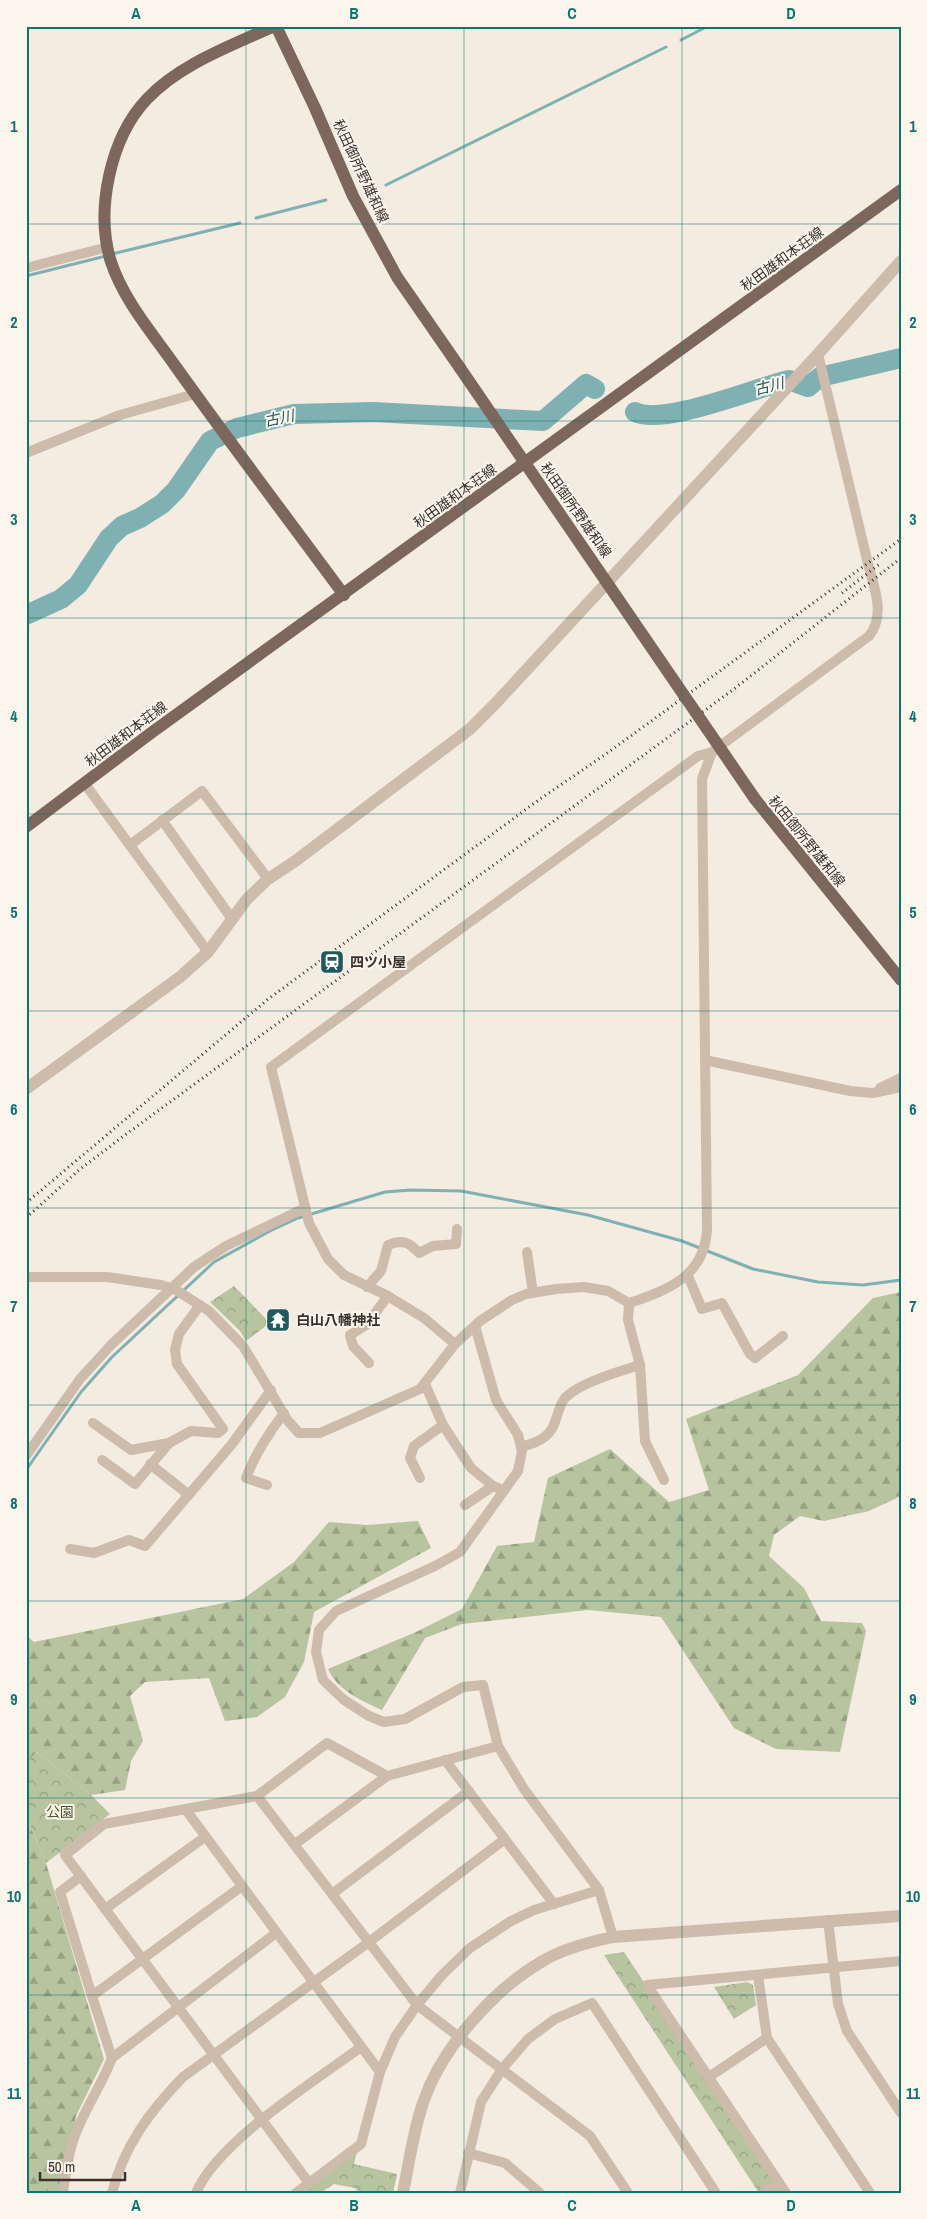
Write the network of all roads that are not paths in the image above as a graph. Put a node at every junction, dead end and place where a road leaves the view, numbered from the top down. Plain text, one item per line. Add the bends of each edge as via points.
1 (275, 26) edge
2 (901, 190) edge
3 (109, 252) junction
4 (901, 262) edge
5 (26, 268) edge
6 (818, 354) junction
7 (195, 394) junction
8 (26, 452) edge
9 (344, 595) junction
10 (712, 752) junction
11 (85, 784) junction
12 (162, 820) junction
13 (26, 827) edge
14 (130, 845) junction
15 (268, 879) junction
16 (232, 919) junction
17 (208, 952) junction
18 (901, 980) edge
19 (705, 1060) junction
20 (901, 1078) edge
21 (901, 1087) edge
22 (26, 1089) edge
23 (873, 1093) junction
24 (306, 1213) junction
25 (457, 1230) dead end
26 (527, 1252) dead end
27 (688, 1276) junction
28 (26, 1277) edge
29 (367, 1287) junction
30 (174, 1289) junction
31 (533, 1293) junction
32 (388, 1296) junction
33 (629, 1303) junction
34 (200, 1305) junction
35 (475, 1326) junction
36 (783, 1336) dead end
37 (455, 1344) junction
38 (369, 1363) dead end
39 (640, 1365) junction
40 (425, 1384) junction
41 (271, 1390) junction
42 (284, 1414) junction
43 (93, 1423) dead end
44 (443, 1425) junction
45 (223, 1429) junction
46 (237, 1436) junction
47 (169, 1443) junction
48 (521, 1447) junction
49 (26, 1456) edge
50 (102, 1460) dead end
51 (150, 1464) junction
52 (420, 1478) dead end
53 (664, 1480) dead end
54 (267, 1484) dead end
55 (493, 1486) junction
56 (504, 1490) junction
57 (189, 1495) junction
58 (465, 1505) dead end
59 (70, 1549) dead end
60 (498, 1746) junction
61 (445, 1760) junction
62 (387, 1776) junction
63 (469, 1792) junction
64 (257, 1796) junction
65 (186, 1810) junction
66 (205, 1836) junction
67 (505, 1839) junction
68 (294, 1844) junction
69 (81, 1876) junction
70 (242, 1886) junction
71 (599, 1890) junction
72 (332, 1894) junction
73 (554, 1904) junction
74 (106, 1909) junction
75 (901, 1916) edge
76 (828, 1920) junction
77 (276, 1933) junction
78 (613, 1936) junction
79 (369, 1942) junction
80 (142, 1958) junction
81 (901, 1961) edge
82 (835, 1967) junction
83 (758, 1974) junction
84 (313, 1982) junction
85 (92, 1996) junction
86 (417, 2005) junction
87 (179, 2008) junction
88 (459, 2037) junction
89 (767, 2038) junction
90 (362, 2047) junction
91 (214, 2055) junction
92 (112, 2058) junction
93 (502, 2069) junction
94 (380, 2072) junction
95 (709, 2077) junction
96 (901, 2113) edge
97 (263, 2120) junction
98 (468, 2153) junction
99 (779, 2182) junction
100 (309, 2183) junction
101 (63, 2193) edge
102 (112, 2193) edge
103 (196, 2193) edge
104 (296, 2193) edge
105 (403, 2193) edge
106 (460, 2193) edge
107 (540, 2193) edge
108 (628, 2193) edge
109 (716, 2193) edge
110 (764, 2193) edge
111 (786, 2193) edge
112 (870, 2193) edge

1 - 3 main road, 秋田御所野雄和線 via 211,55 146,99 113,157 105,220
1 - 18 main road, 秋田御所野雄和線, bridge via 353,196 397,276 755,799
2 - 9 main road, 秋田雄和本荘線
3 - 5 street
3 - 7 main road, 秋田御所野雄和線 via 118,280 131,303
4 - 6 street
6 - 10 street via 877,595 876,623 869,636
6 - 15 street via 470,729
7 - 8 street via 120,415
7 - 9 main road, 秋田御所野雄和線
9 - 11 main road, 秋田雄和本荘線 via 150,733
10 - 19 street via 702,778
10 - 24 street via 698,756 271,1067
11 - 13 main road, 秋田雄和本荘線
11 - 14 street
12 - 14 street
12 - 15 street via 202,791
12 - 16 street
14 - 17 street
15 - 16 street
16 - 17 street
17 - 22 street
19 - 23 street via 850,1092
19 - 27 street via 708,1188 704,1251
20 - 23 street
21 - 23 street
24 - 29 street via 328,1259 344,1275
24 - 30 street via 226,1246 194,1267
25 - 29 street via 456,1244 433,1246 419,1253 411,1244 399,1240 388,1245 381,1271
26 - 31 street
27 - 33 street
27 - 36 street via 702,1309 722,1303 755,1358
28 - 30 street via 107,1277
29 - 32 street
30 - 34 street
30 - 49 street via 80,1379
31 - 33 street via 584,1287 608,1291
31 - 35 street via 512,1300
32 - 37 street via 424,1318
32 - 38 street via 366,1325 350,1335 353,1346
33 - 39 street via 628,1320
34 - 41 street via 243,1346
34 - 45 street via 178,1334 177,1364
35 - 37 street
35 - 48 street via 496,1400 518,1435
37 - 40 street
39 - 48 street via 603,1377 567,1396 559,1406 551,1431 538,1441
39 - 53 street via 645,1440
40 - 42 street via 420,1390 320,1433 299,1433
40 - 44 street
41 - 42 street
41 - 46 street
42 - 54 street via 268,1433 246,1478
43 - 47 street via 131,1450
44 - 52 street via 414,1446 410,1458
44 - 55 street via 471,1468
45 - 46 street
45 - 47 street via 218,1433 191,1431
46 - 57 street
47 - 51 street
48 - 56 street via 518,1471
50 - 51 street via 135,1484
51 - 57 street
55 - 56 street
55 - 58 street
56 - 60 street via 460,1552 336,1610 319,1630 316,1652 323,1680 344,1700 384,1722 406,1719 463,1687 483,1685
57 - 59 street via 145,1546 129,1540 94,1553
60 - 61 street
60 - 71 street via 524,1790
61 - 62 street
61 - 63 street
62 - 64 street via 328,1742
62 - 68 street
63 - 67 street
63 - 72 street
64 - 65 street
64 - 68 street
65 - 66 street
65 - 69 street via 104,1824 65,1855
66 - 70 street
66 - 74 street
67 - 73 street
67 - 79 street
68 - 72 street
69 - 74 street
69 - 85 street via 60,1892
70 - 77 street
70 - 80 street
71 - 73 street
71 - 78 street
72 - 79 street
73 - 86 street via 511,1922 470,1948
74 - 80 street
75 - 76 street
76 - 78 street
76 - 82 street
77 - 84 street
77 - 87 street
78 - 88 street via 541,1961 498,1995
79 - 84 street
79 - 86 street
80 - 85 street
80 - 87 street
81 - 82 street
82 - 83 street
82 - 96 street via 838,2004 846,2031
83 - 89 street
83 - 95 street via 647,1984
84 - 90 street
84 - 91 street
85 - 92 street
86 - 88 street
86 - 94 street via 395,2037
87 - 91 street
87 - 92 street
88 - 93 street
88 - 105 street via 438,2068 423,2102
89 - 95 street
89 - 112 street
90 - 94 street
90 - 97 street
91 - 97 street
91 - 102 street via 183,2077 136,2131
92 - 101 street via 78,2129
93 - 98 street via 481,2102
93 - 108 street via 590,2136
93 - 109 street via 528,2039 555,2019 592,2003
94 - 100 street via 361,2144
95 - 99 street
97 - 100 street
97 - 103 street via 211,2166
98 - 106 street
98 - 107 street via 505,2163
99 - 110 street
99 - 111 street
100 - 104 street

